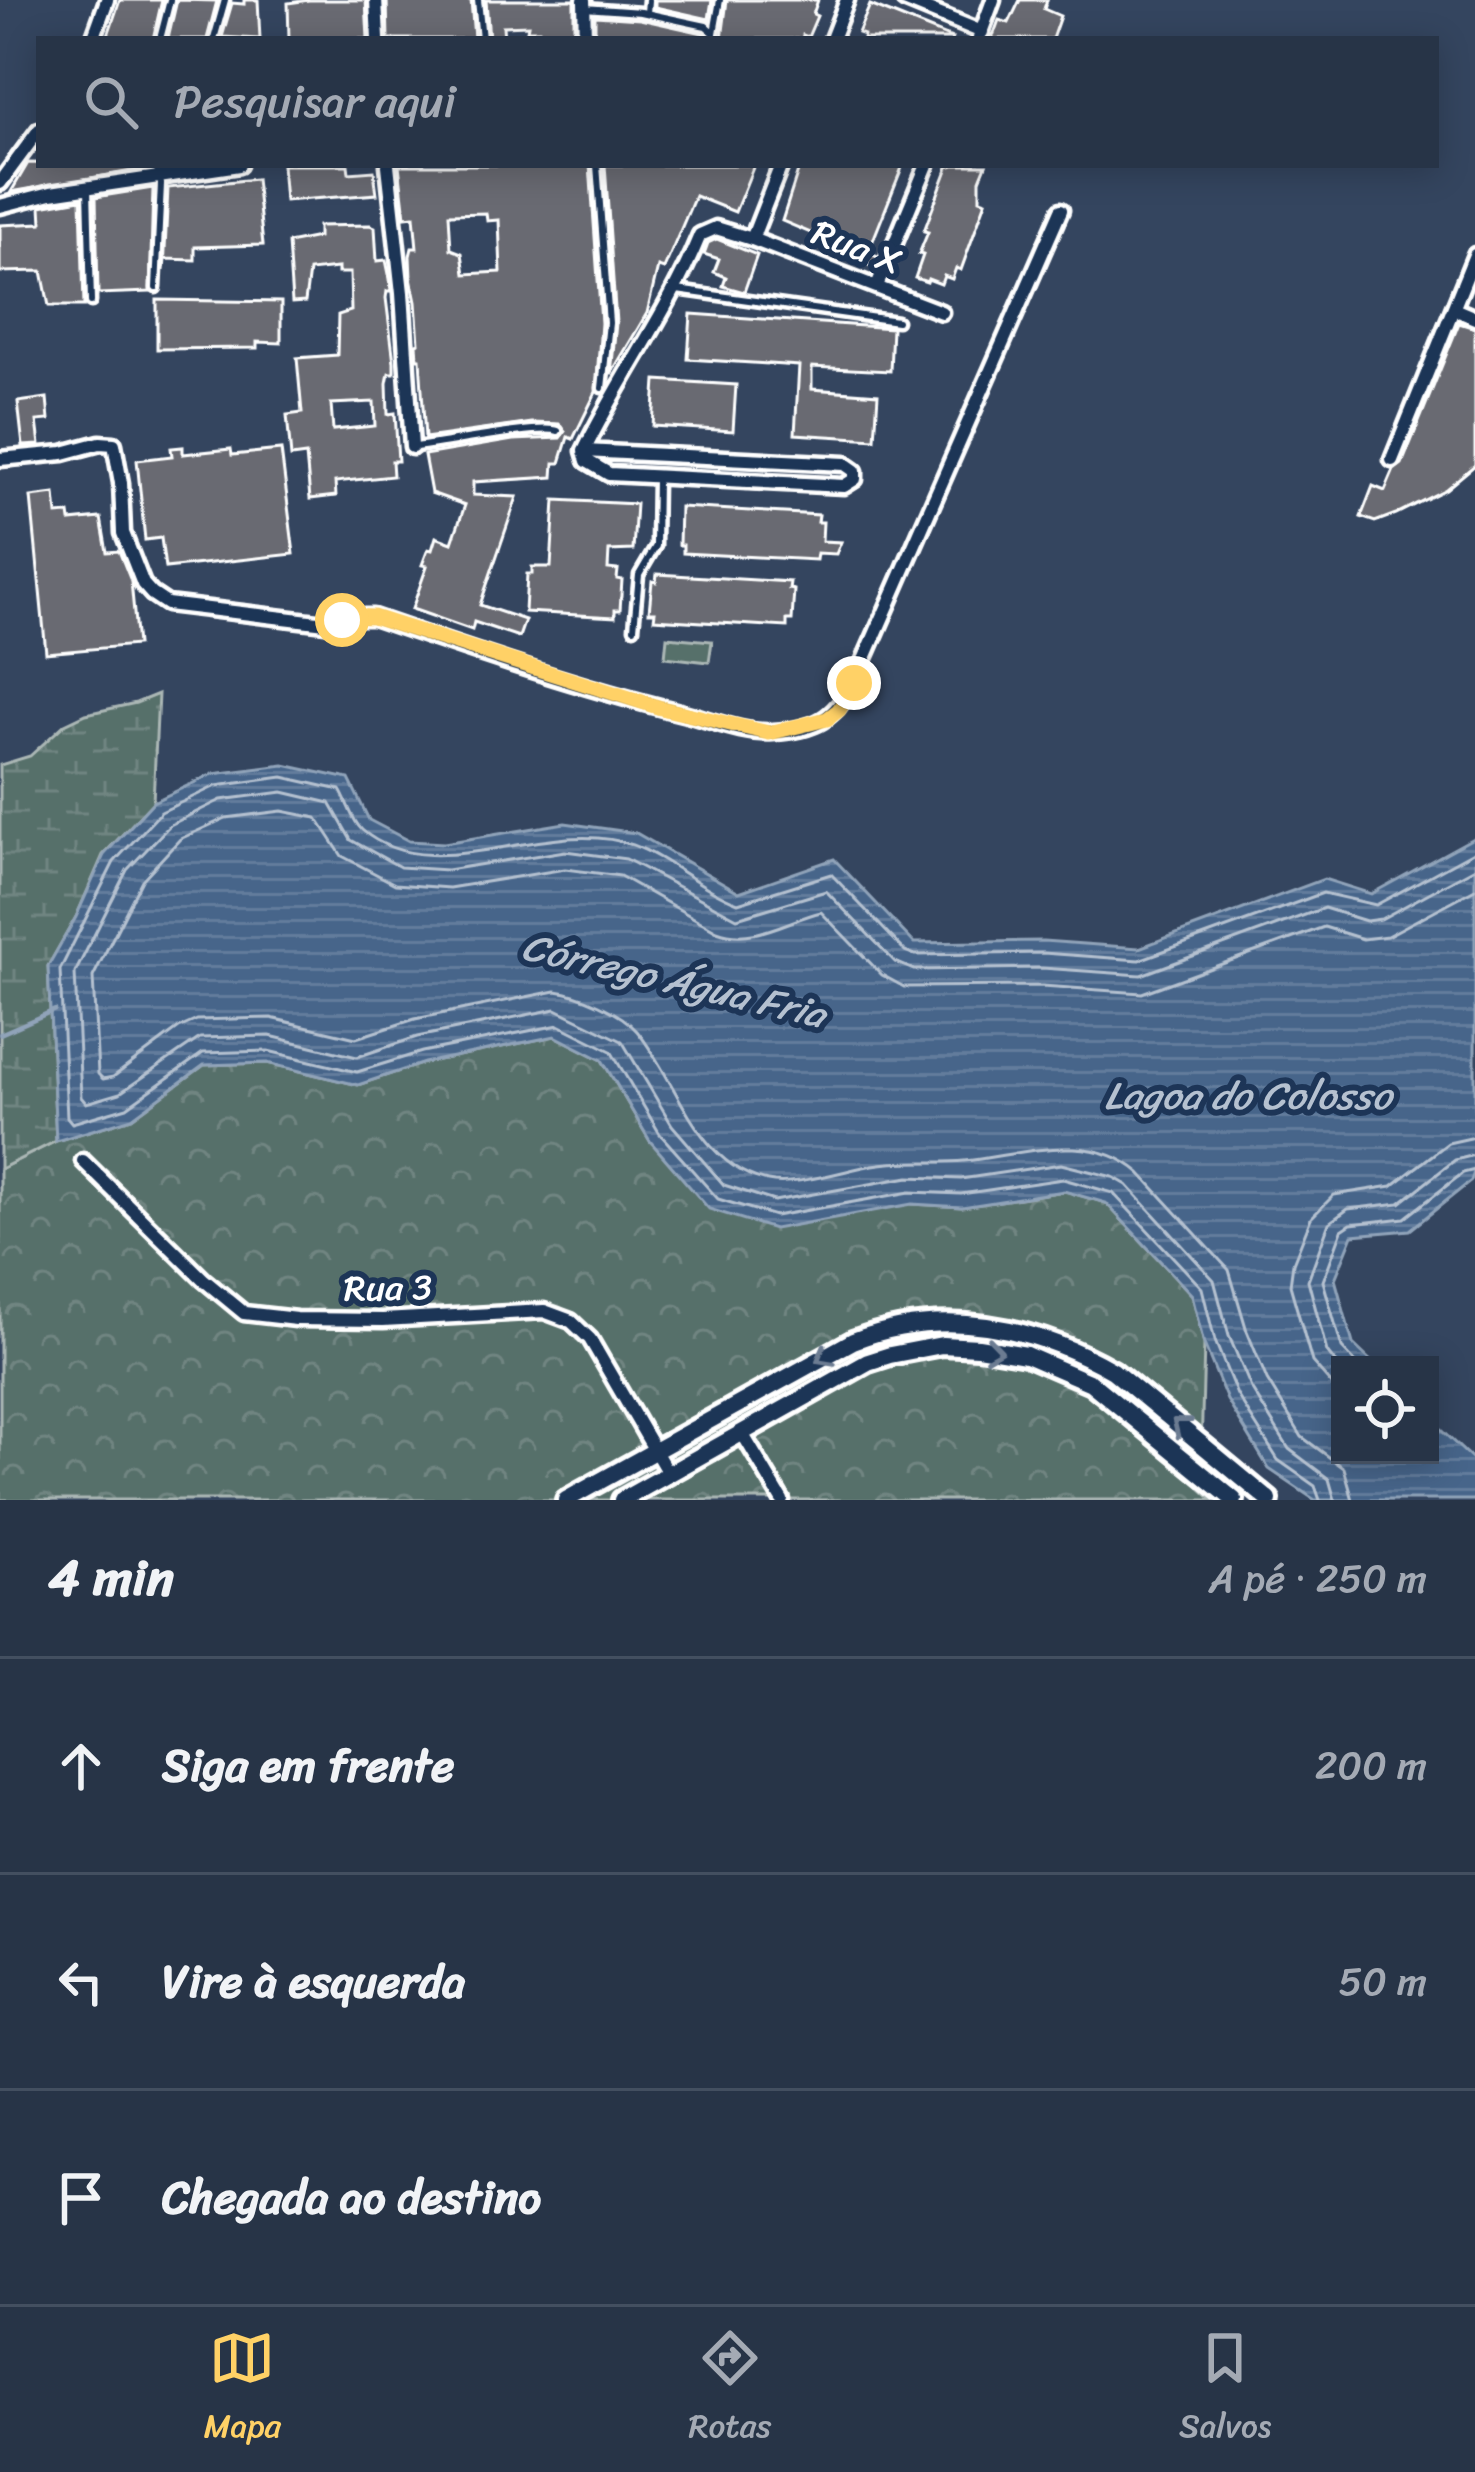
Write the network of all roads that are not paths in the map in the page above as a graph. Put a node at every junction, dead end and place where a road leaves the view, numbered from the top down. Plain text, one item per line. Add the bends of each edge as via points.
1 (107, 0) edge
2 (170, 0) edge
3 (225, 0) edge
4 (376, 0) edge
5 (478, 0) edge
6 (648, 0) edge
7 (720, 0) edge
8 (847, 0) edge
9 (904, 0) edge
10 (993, 0) edge
11 (584, 4) edge
12 (647, 13) junction
13 (94, 36) edge
14 (161, 36) edge
15 (215, 36) edge
16 (378, 36) edge
17 (482, 36) edge
18 (585, 36) edge
19 (714, 36) edge
20 (833, 36) edge
21 (980, 36) edge
22 (36, 134) edge
23 (196, 168) edge
24 (388, 168) edge
25 (597, 168) edge
26 (780, 168) edge
27 (926, 168) edge
28 (158, 172) edge
29 (0, 183) edge
30 (88, 188) junction
31 (0, 206) edge
32 (1061, 210) dead end
33 (752, 239) junction
34 (1475, 255) edge
35 (878, 286) junction
36 (156, 288) dead end
37 (677, 290) junction
38 (91, 302) dead end
39 (1454, 309) junction
40 (941, 312) dead end
41 (1475, 318) edge
42 (897, 321) dead end
43 (607, 391) junction
44 (558, 431) dead end
45 (412, 447) joint
46 (584, 452) junction
47 (0, 459) edge
48 (1392, 460) dead end
49 (657, 478) junction
50 (634, 628) dead end
51 (82, 1160) dead end
52 (742, 1432) junction
53 (655, 1450) junction
54 (669, 1474) junction
55 (566, 1500) edge
56 (622, 1500) edge
57 (782, 1500) edge
58 (1234, 1500) edge
59 (1269, 1500) edge

1 - 13 street
2 - 14 lane
3 - 15 lane
4 - 16 street
5 - 17 lane
6 - 12 lane
7 - 19 lane
8 - 20 street
9 - 21 street
10 - 21 street
11 - 12 lane
11 - 18 street
12 - 19 lane
22 - 29 street
23 - 28 street
24 - 45 street
25 - 43 lane
26 - 33 street
27 - 35 street
28 - 30 street
28 - 36 lane
30 - 31 street
30 - 38 lane
32 - 47 street via 854,683 827,719 790,730 750,730 661,708 373,617 326,622 167,604 143,584 123,533 114,444
33 - 35 street, Rua X
33 - 37 street via 704,230
34 - 39 street
35 - 40 street, Rua X
37 - 42 lane
37 - 43 street
39 - 41 street
39 - 48 street
43 - 46 street
44 - 45 lane
46 - 49 street via 609,474
46 - 49 street via 845,464 856,471 844,486
49 - 50 lane via 656,546 639,574
51 - 53 street, Rua 3 via 244,1312 383,1320 544,1311 571,1321 590,1339
52 - 54 street
52 - 57 street
52 -> 58 street via 878,1358 978,1347 1026,1355 1091,1384
53 - 54 street, Rua 3
53 - 55 street
59 -> 53 street via 1113,1371 1022,1331 973,1324 914,1326 853,1341
54 - 56 street

